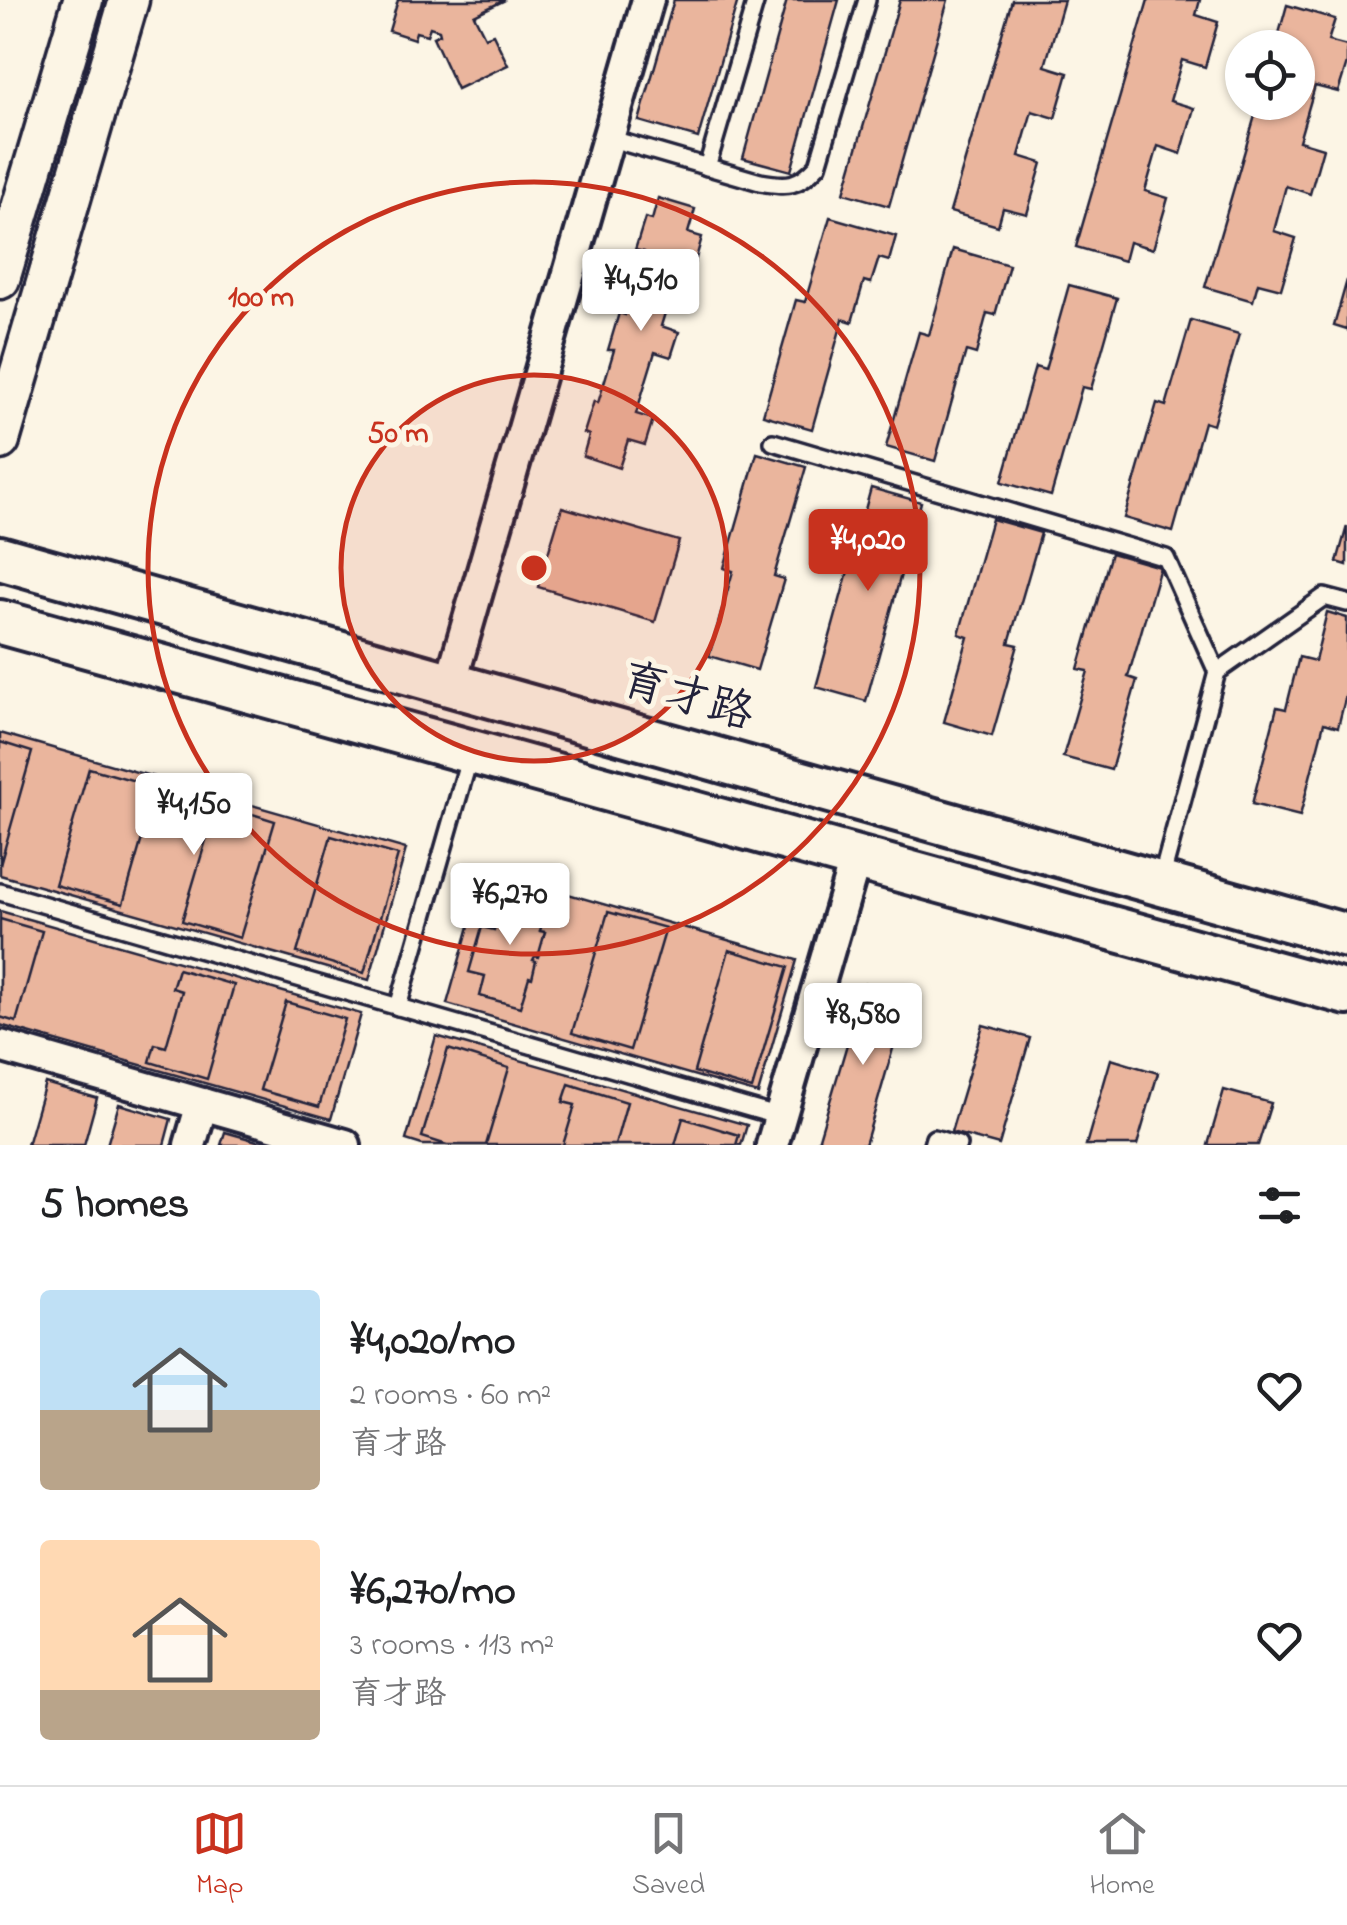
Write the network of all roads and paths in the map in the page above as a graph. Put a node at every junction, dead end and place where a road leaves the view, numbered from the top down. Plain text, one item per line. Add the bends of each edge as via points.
1 (84, 0) edge
2 (129, 0) edge
3 (648, 0) edge
4 (756, 0) edge
5 (866, 0) edge
6 (608, 138) junction
7 (707, 167) junction
8 (0, 279) edge
9 (0, 440) edge
10 (773, 442) dead end
11 (0, 558) edge
12 (135, 596) junction
13 (1347, 603) edge
14 (0, 622) edge
15 (118, 655) junction
16 (1218, 672) junction
17 (450, 684) junction
18 (472, 752) junction
19 (856, 858) junction
20 (1160, 884) junction
21 (0, 892) edge
22 (1347, 936) edge
23 (1347, 993) edge
24 (398, 1007) junction
25 (0, 1046) edge
26 (202, 1104) junction
27 (776, 1131) edge
28 (190, 1145) edge
29 (345, 1145) edge
30 (932, 1145) edge
31 (958, 1145) edge

1 - 8 street
2 - 9 street
3 - 6 street
4 - 7 lane
5 - 7 lane via 818,166 805,180 783,186
6 - 7 lane
6 - 17 street
10 - 16 lane via 1166,558
11 - 12 main road, 育才路
12 - 15 main road
12 - 17 main road, 育才路
13 - 16 lane via 1324,597
14 - 15 main road
15 - 18 main road
16 - 20 lane
17 - 20 main road, 育才路
18 - 19 main road
18 - 24 lane
19 - 23 main road
19 - 27 street
20 - 22 main road, 育才路
21 - 24 lane
24 - 27 lane
25 - 26 street
26 - 28 street
26 - 29 street
30 - 31 lane via 934,1138

